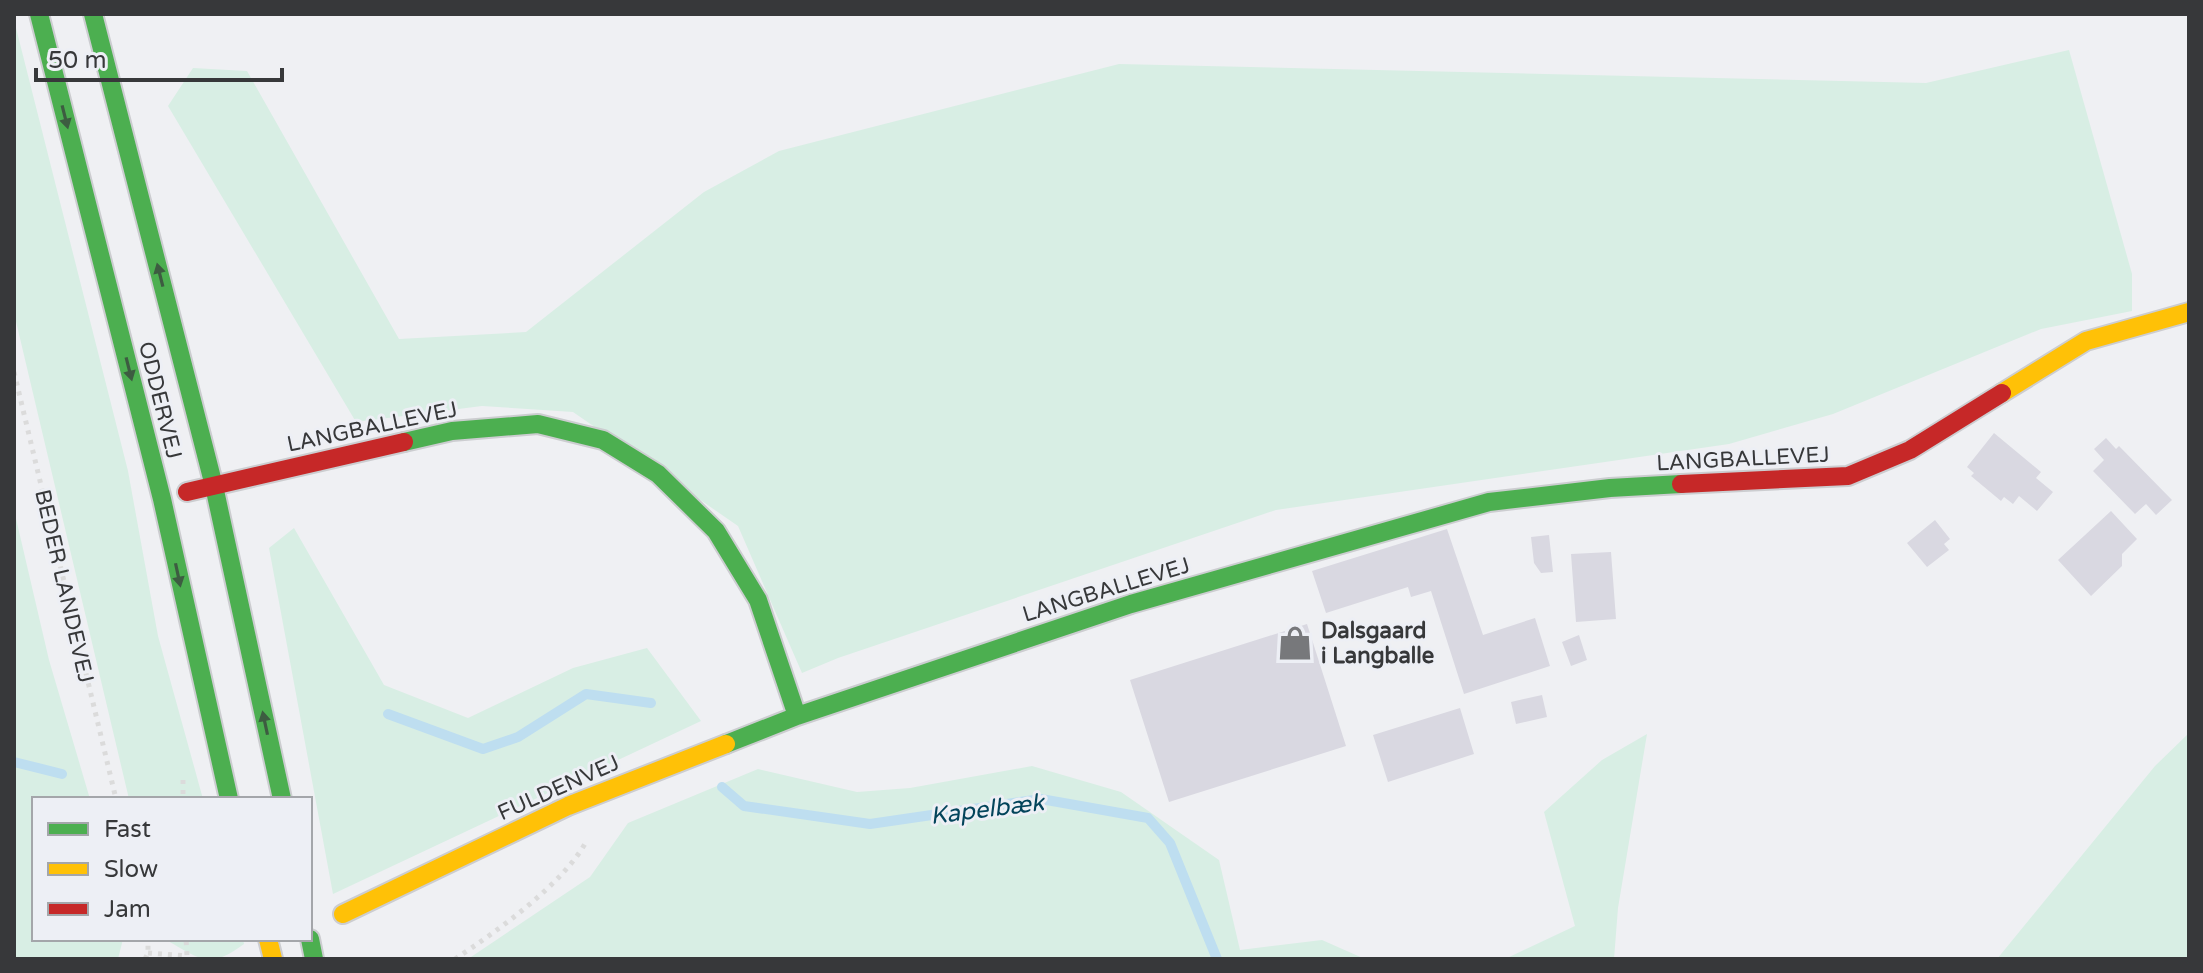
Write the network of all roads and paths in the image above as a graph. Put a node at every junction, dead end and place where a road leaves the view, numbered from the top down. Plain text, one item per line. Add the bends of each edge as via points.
1 (39, 14) edge
2 (93, 14) edge
3 (2189, 312) edge
4 (14, 372) edge
5 (214, 486) junction
6 (162, 499) junction
7 (797, 716) junction
8 (116, 797) edge
9 (229, 797) edge
10 (282, 797) edge
11 (589, 837) dead end
12 (343, 914) dead end
13 (186, 941) edge
14 (147, 956) edge
15 (455, 959) edge

1 -> 6 street, ODDERVEJ
5 -> 2 street, ODDERVEJ
3 - 7 street, LANGBALLEVEJ via 2086,341 1910,450 1848,476 1610,488 1489,502 1131,604
4 - 8 path, BEDER LANDEVEJ
5 - 6 street, LANGBALLEVEJ
5 - 7 street, LANGBALLEVEJ via 452,431 538,424 603,440 658,474 716,531 758,600
10 -> 5 street, ODDERVEJ
6 -> 9 street, ODDERVEJ
7 - 12 street, FULDENVEJ via 568,806
11 - 15 path via 534,899
13 - 14 path via 187,956

